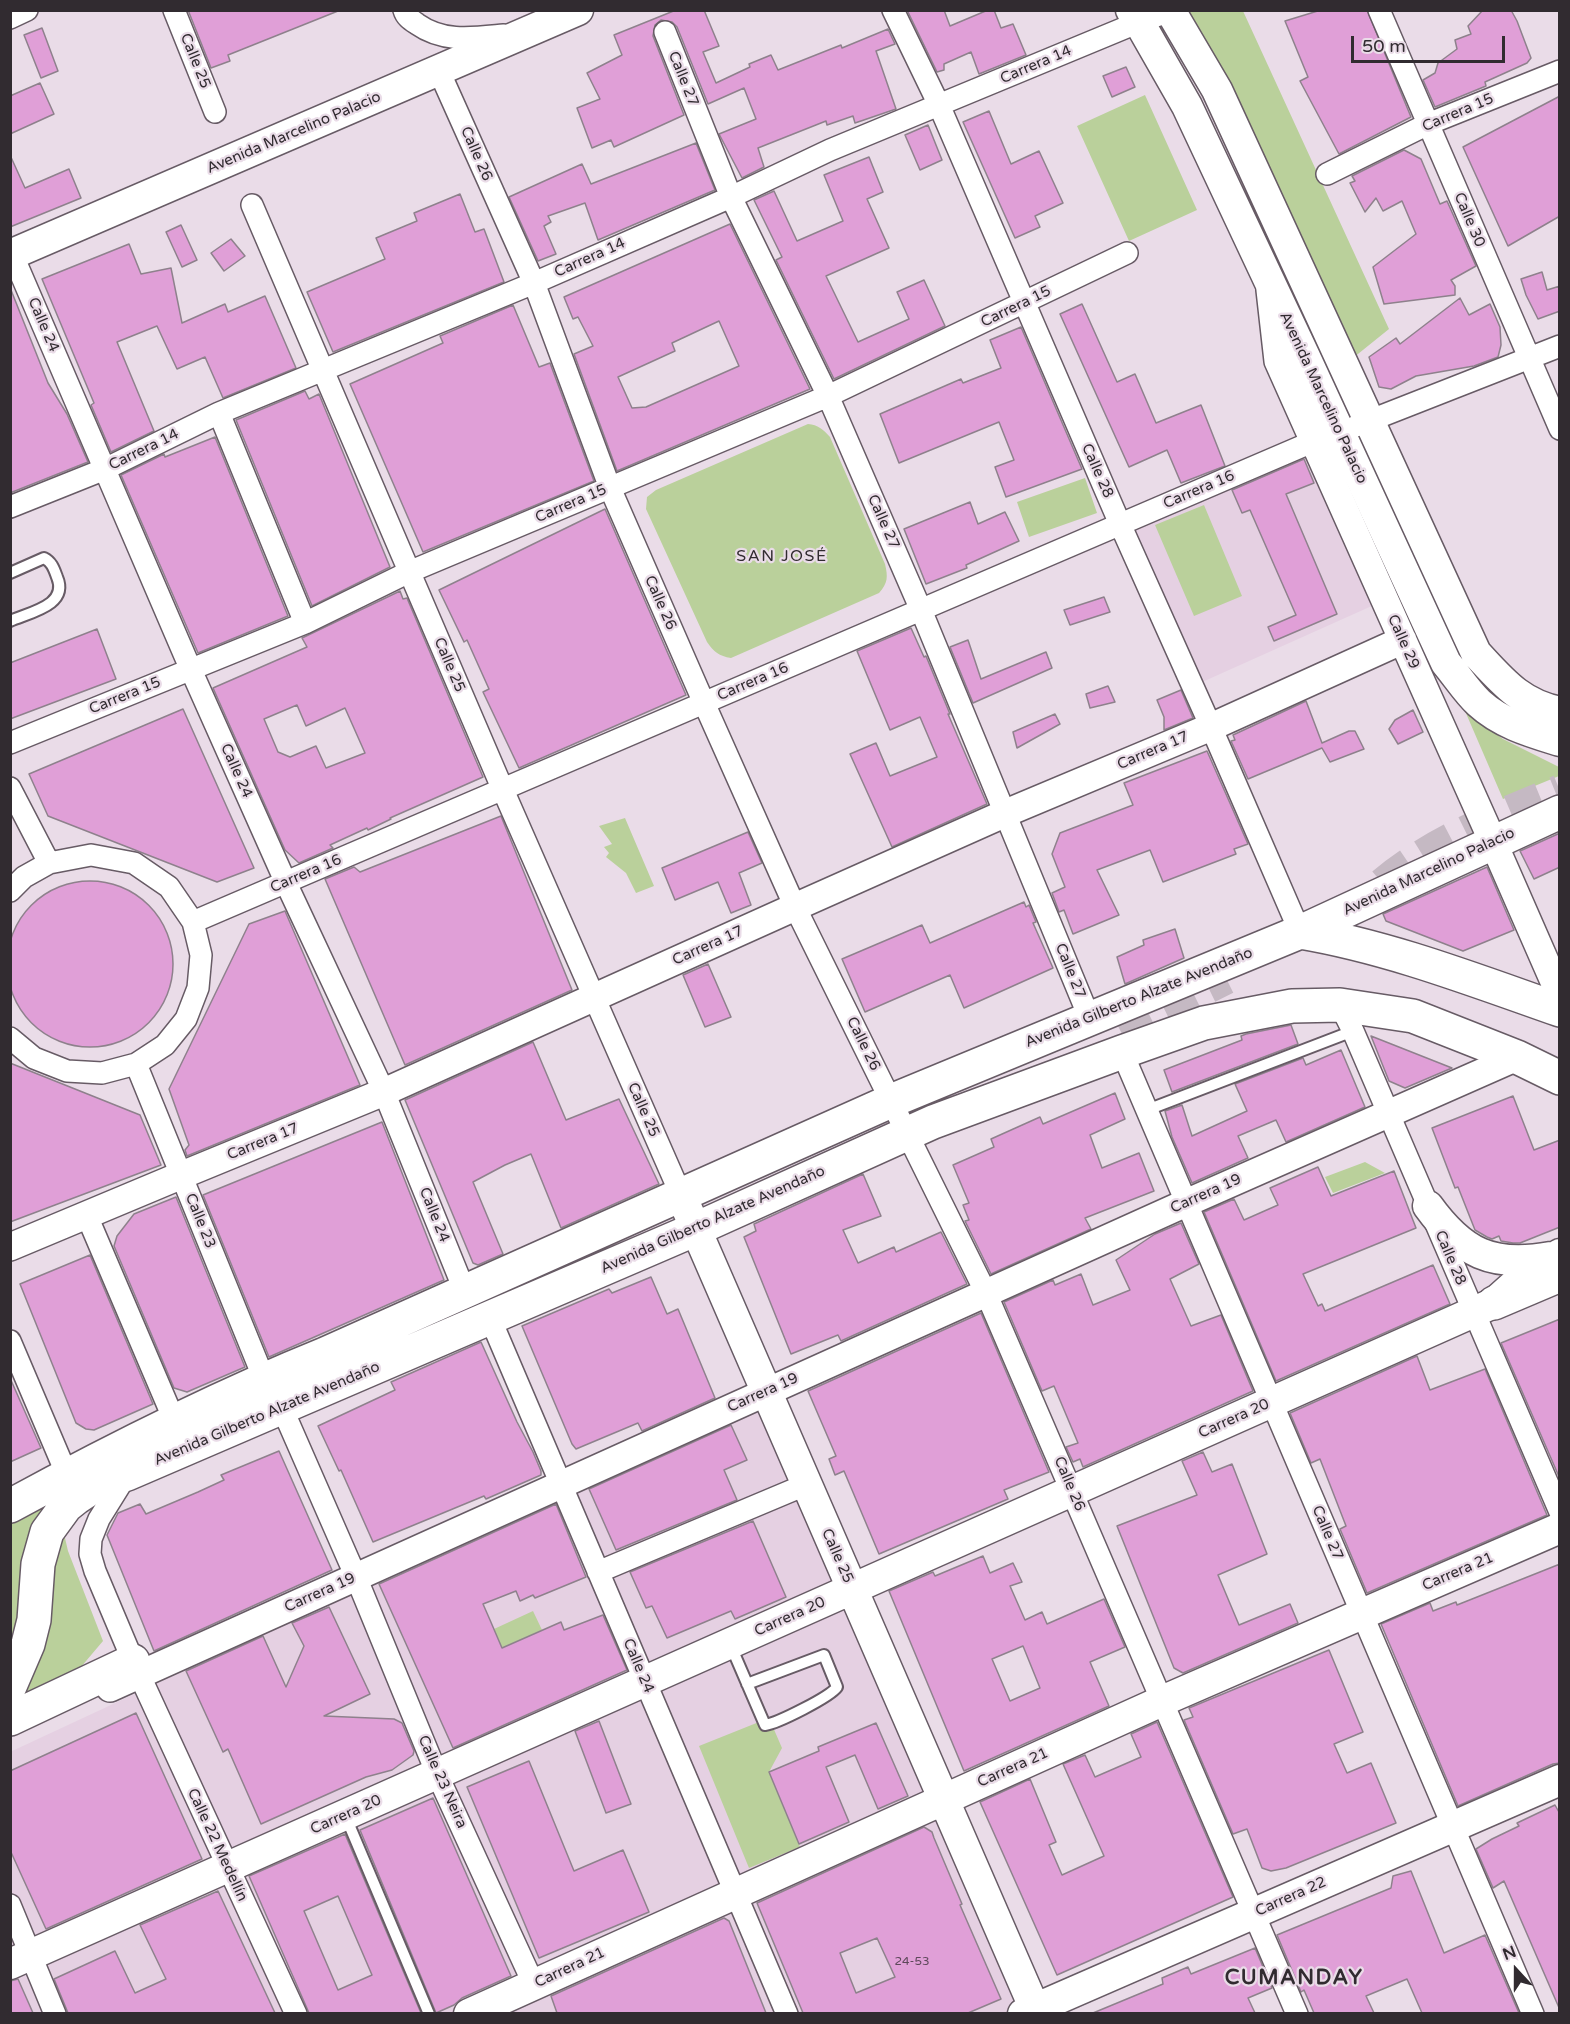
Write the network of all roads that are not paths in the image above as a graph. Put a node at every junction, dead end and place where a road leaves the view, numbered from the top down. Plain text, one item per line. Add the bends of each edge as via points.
1 (27, 10) edge
2 (174, 10) edge
3 (404, 10) edge
4 (578, 10) edge
5 (893, 10) edge
6 (1379, 10) edge
7 (1170, 11) edge
8 (1135, 16) edge
9 (10, 18) edge
10 (665, 32) dead end
11 (525, 33) junction
12 (439, 71) junction
13 (1560, 71) edge
14 (939, 105) junction
15 (215, 112) dead end
16 (1428, 124) junction
17 (1327, 174) dead end
18 (730, 197) junction
19 (252, 205) dead end
20 (11, 252) edge
21 (1127, 253) dead end
22 (534, 283) junction
23 (1024, 304) junction
24 (1560, 346) edge
25 (1529, 358) junction
26 (321, 370) junction
27 (828, 396) junction
28 (219, 413) junction
29 (1369, 421) junction
30 (1560, 429) edge
31 (1326, 437) junction
32 (105, 469) junction
33 (610, 488) junction
34 (10, 507) edge
35 (1120, 524) junction
36 (409, 572) junction
37 (10, 573) edge
38 (921, 610) junction
39 (10, 621) edge
40 (304, 623) junction
41 (1402, 640) junction
42 (190, 670) junction
43 (704, 703) junction
44 (1560, 712) edge
45 (1211, 727) junction
46 (1560, 741) edge
47 (10, 744) edge
48 (10, 788) edge
49 (502, 790) junction
50 (1560, 812) edge
51 (1006, 813) junction
52 (1493, 842) junction
53 (49, 863) junction
54 (286, 883) junction
55 (10, 891) edge
56 (795, 907) junction
57 (193, 922) junction
58 (1300, 932) junction
59 (1560, 996) edge
60 (595, 998) junction
61 (1560, 1010) edge
62 (1089, 1017) junction
63 (1346, 1018) junction
64 (10, 1038) edge
65 (1121, 1041) junction
66 (1517, 1057) junction
67 (136, 1064) junction
68 (1560, 1078) edge
69 (384, 1092) junction
70 (891, 1101) junction
71 (1147, 1110) junction
72 (1388, 1114) junction
73 (920, 1128) junction
74 (182, 1175) junction
75 (681, 1195) junction
76 (1186, 1203) junction
77 (1428, 1206) junction
78 (87, 1215) junction
79 (696, 1229) junction
80 (10, 1247) edge
81 (1558, 1261) edge
82 (465, 1292) junction
83 (986, 1293) junction
84 (1484, 1307) junction
85 (490, 1318) junction
86 (10, 1341) edge
87 (264, 1379) junction
88 (765, 1392) junction
89 (1271, 1402) junction
90 (282, 1407) junction
91 (174, 1420) junction
92 (120, 1462) junction
93 (64, 1468) junction
94 (561, 1484) junction
95 (805, 1485) junction
96 (1072, 1491) junction
97 (10, 1492) edge
98 (10, 1506) edge
99 (1560, 1512) edge
100 (1560, 1528) edge
101 (598, 1572) junction
102 (356, 1577) junction
103 (852, 1589) junction
104 (1362, 1614) junction
105 (730, 1644) junction
106 (136, 1668) junction
107 (645, 1681) junction
108 (747, 1684) junction
109 (10, 1686) edge
110 (1162, 1701) junction
111 (10, 1719) edge
112 (10, 1733) edge
113 (437, 1774) junction
114 (1560, 1780) edge
115 (943, 1799) junction
116 (345, 1815) junction
117 (1453, 1826) junction
118 (227, 1868) junction
119 (735, 1892) junction
120 (10, 1905) edge
121 (1254, 1913) junction
122 (20, 1960) edge
123 (534, 1985) junction
124 (1032, 2012) edge
125 (55, 2013) edge
126 (296, 2013) edge
127 (429, 2013) edge
128 (469, 2013) edge
129 (787, 2013) edge
130 (1297, 2013) edge
131 (1533, 2013) edge

1 - 9 street
2 - 15 street, Calle 25
3 - 11 street via 425,30 448,38
4 - 11 main road, Avenida Marcelino Palacio
5 - 14 street, Calle 28
6 - 16 street, Calle 30
7 - 8 street, Carrera 14
7 - 29 main road via 1217,90
8 - 14 street, Carrera 14
8 - 31 main road, Avenida Marcelino Palacio via 1186,106 1269,283
10 - 18 street, Calle 27
11 - 12 main road, Avenida Marcelino Palacio
12 - 20 main road, Avenida Marcelino Palacio
12 - 22 street, Calle 26
13 - 16 street, Carrera 15
14 - 18 street, Carrera 14
14 - 23 street, Calle 28
16 - 17 street, Carrera 15
16 - 25 street, Calle 30
18 - 22 street, Carrera 14
18 - 27 street, Calle 27
19 - 26 street, Calle 25
20 - 32 street, Calle 24
21 - 23 street, Carrera 15
22 - 26 street, Carrera 14
22 - 33 street, Calle 26
23 - 27 street, Carrera 15
23 - 35 street, Calle 28
24 - 25 street, Carrera 16
25 - 29 street, Carrera 16
25 - 30 street, Calle 30
26 - 28 street, Carrera 14
26 - 36 street, Calle 25
27 - 33 street, Carrera 15
27 - 38 street, Calle 27
28 - 32 street, Carrera 14
28 - 40 street
29 - 31 street, Carrera 16
29 - 44 main road via 1476,653 1510,690
31 - 35 street, Carrera 16
31 - 41 street, Calle 29
31 - 46 main road, Avenida Marcelino Palacio via 1446,663 1492,713 1518,728
32 - 34 street, Carrera 14
32 - 42 street, Calle 24
33 - 36 street, Carrera 15
33 - 43 street, Calle 26
35 - 38 street, Carrera 16
35 - 45 street, Calle 28
36 - 40 street, Carrera 15
36 - 49 street, Calle 25
37 - 39 lane via 44,558 52,565 61,586 59,597 52,603
38 - 43 street, Carrera 16
38 - 51 street, Calle 27
40 - 42 street, Carrera 15
41 - 45 street, Carrera 17
41 - 52 street, Calle 29
42 - 47 street, Carrera 15
42 - 54 street, Calle 24
43 - 49 street, Carrera 16
43 - 56 street, Calle 26
45 - 51 street, Carrera 17
45 - 58 street, Calle 28
48 - 53 street
49 - 54 street, Carrera 16
49 - 60 street, Calle 25
50 - 52 main road, Avenida Marcelino Palacio
51 - 56 street, Carrera 17
51 - 62 street, Calle 27
52 - 58 main road, Avenida Marcelino Palacio
52 - 59 street, Calle 29
53 - 55 street via 24,877
53 - 57 street via 92,855 134,863 169,887
54 - 57 street, Carrera 16
54 - 69 street, Calle 24
56 - 60 street, Carrera 17
56 - 70 street, Calle 26
57 - 67 street via 201,955 198,988 186,1019 165,1046
58 - 61 main road via 1407,957
58 - 62 main road, Avenida Gilberto Alzate Avendaño
60 - 69 street, Carrera 17
60 - 75 street, Calle 25
62 - 70 main road, Avenida Gilberto Alzate Avendaño
63 - 65 main road, Avenida Gilberto Alzate Avendaño via 1292,1006
63 - 66 main road, Avenida Gilberto Alzate Avendaño via 1413,1016
63 - 71 lane
63 - 72 street, Calle 28
64 - 67 street via 34,1058 67,1071 102,1073
65 - 71 street, Calle 27
65 - 73 main road, Avenida Gilberto Alzate Avendaño
66 - 68 main road, Avenida Gilberto Alzate Avendaño
66 - 72 street, Carrera 19
67 - 74 street, Calle 23
69 - 74 street, Carrera 17
69 - 82 street, Calle 24
70 - 73 street, Calle 26
70 - 75 main road, Avenida Gilberto Alzate Avendaño
71 - 76 street, Calle 27
72 - 76 street, Carrera 19
72 - 77 street, Calle 28
73 - 79 main road, Avenida Gilberto Alzate Avendaño
73 - 83 street, Calle 26
74 - 78 street, Carrera 17
74 - 87 street, Calle 23
75 - 79 main road, Calle 25
75 - 82 main road, Avenida Gilberto Alzate Avendaño
76 - 83 street, Carrera 19
76 - 89 street, Calle 27
77 - 81 main road via 1445,1230 1469,1248 1497,1259
77 - 84 street, Calle 28
78 - 80 street, Carrera 17
78 - 91 street
79 - 85 main road, Avenida Gilberto Alzate Avendaño
79 - 88 main road, Calle 25
81 - 84 main road
82 - 87 main road, Avenida Gilberto Alzate Avendaño
83 - 88 street, Carrera 19
83 - 96 street, Calle 26
84 - 89 main road, Carrera 20
84 - 99 street, Calle 28
85 - 90 main road, Avenida Gilberto Alzate Avendaño
85 - 94 street, Calle 24
86 - 93 street
87 - 91 main road, Avenida Gilberto Alzate Avendaño
88 - 94 street, Carrera 19
88 - 95 main road, Calle 25
89 - 96 main road, Carrera 20
89 - 104 street, Calle 27
90 - 92 main road, Avenida Gilberto Alzate Avendaño
90 - 102 street
91 - 92 main road, Avenida Gilberto Alzate Avendaño
92 - 93 street
92 - 98 main road, Avenida Gilberto Alzate Avendaño
92 - 106 street, Calle 22 Medellín via 91,1539 90,1554
92 - 109 main road, Avenida Gilberto Alzate Avendaño via 66,1506 47,1532 38,1564 36,1606 28,1644
93 - 97 street
94 - 101 street, Calle 24
94 - 102 street, Carrera 19
95 - 101 street
95 - 103 main road, Calle 25
96 - 103 main road, Carrera 20
96 - 110 street, Calle 26
100 - 104 main road, Carrera 21
101 - 107 street, Calle 24
102 - 106 street, Carrera 19
102 - 113 street, Calle 23 Neira
103 - 105 main road, Carrera 20
103 - 115 main road, Calle 25
104 - 110 main road, Carrera 21
104 - 117 street, Calle 27
105 - 107 main road, Carrera 20
105 - 108 lane
106 - 111 main road
106 - 112 street, Carrera 19
106 - 118 street, Calle 22 Medellín
107 - 113 main road, Carrera 20
107 - 119 street, Calle 24
108 - 108 lane via 767,1725 837,1687 824,1655
110 - 115 main road, Carrera 21
110 - 121 street, Calle 26
113 - 116 main road, Carrera 20
113 - 123 street, Calle 23 Neira
114 - 117 main road, Carrera 22
115 - 119 main road, Carrera 21
115 - 124 main road, Calle 25
116 - 118 main road, Carrera 20
116 - 127 lane
117 - 121 main road, Carrera 22
117 - 131 street, Calle 27
118 - 122 main road, Carrera 20
118 - 126 street, Calle 22 Medellín
119 - 123 main road, Carrera 21
119 - 129 street, Calle 24
120 - 122 street
121 - 124 main road, Carrera 22
121 - 130 street, Calle 26
122 - 125 street
123 - 128 main road, Carrera 21

